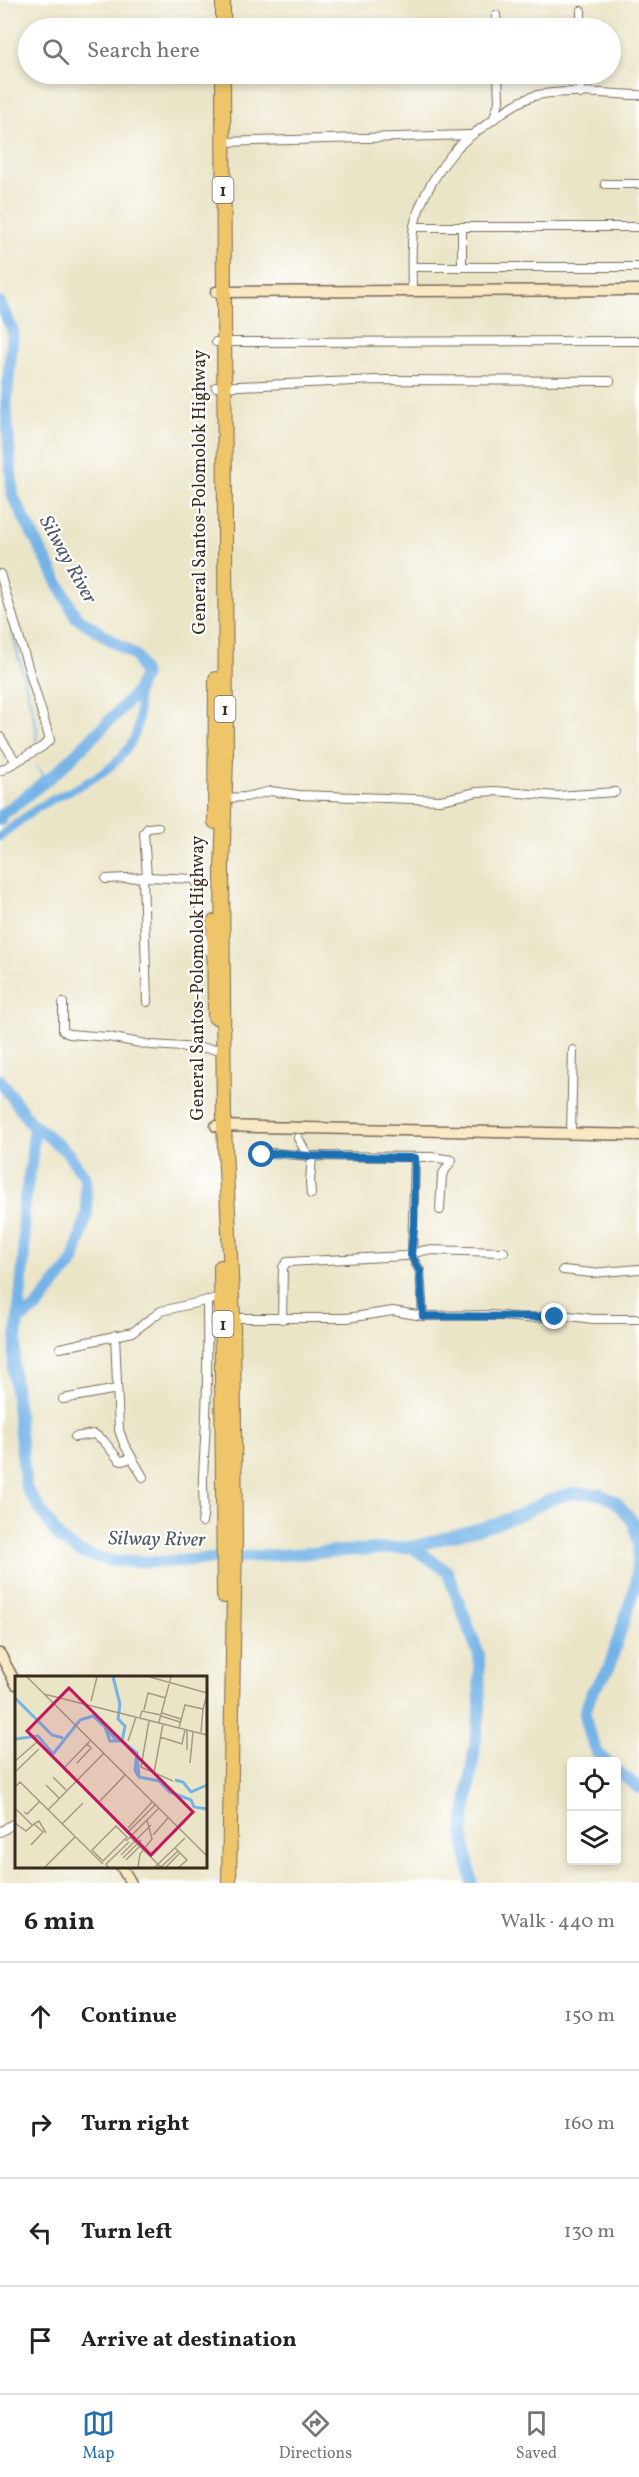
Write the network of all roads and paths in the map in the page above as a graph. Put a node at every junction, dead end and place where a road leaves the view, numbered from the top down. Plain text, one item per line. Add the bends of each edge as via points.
1 (215, 0) edge
2 (223, 0) edge
3 (581, 11) dead end
4 (496, 15) dead end
5 (215, 18) edge
6 (223, 18) edge
7 (496, 18) edge
8 (581, 18) edge
9 (215, 84) edge
10 (223, 84) edge
11 (498, 84) edge
12 (580, 84) edge
13 (580, 94) junction
14 (639, 95) edge
15 (493, 119) junction
16 (471, 135) junction
17 (224, 142) junction
18 (605, 184) dead end
19 (639, 184) edge
20 (639, 226) edge
21 (414, 227) junction
22 (462, 227) junction
23 (412, 267) junction
24 (462, 267) junction
25 (639, 267) edge
26 (412, 290) junction
27 (639, 290) edge
28 (219, 292) junction
29 (220, 341) junction
30 (639, 341) edge
31 (610, 381) dead end
32 (220, 387) junction
33 (0, 574) edge
34 (0, 737) edge
35 (16, 762) junction
36 (0, 771) edge
37 (615, 792) dead end
38 (224, 798) junction
39 (158, 827) dead end
40 (145, 877) junction
41 (106, 879) dead end
42 (213, 956) junction
43 (147, 1002) dead end
44 (63, 1003) dead end
45 (216, 1049) junction
46 (573, 1050) dead end
47 (220, 1126) junction
48 (571, 1133) junction
49 (639, 1135) edge
50 (298, 1138) dead end
51 (310, 1156) junction
52 (255, 1158) dead end
53 (415, 1158) junction
54 (311, 1194) dead end
55 (440, 1210) dead end
56 (504, 1252) dead end
57 (412, 1254) junction
58 (639, 1269) edge
59 (563, 1270) dead end
60 (222, 1297) junction
61 (207, 1300) junction
62 (423, 1316) junction
63 (233, 1318) junction
64 (282, 1319) junction
65 (639, 1319) edge
66 (115, 1335) junction
67 (60, 1348) dead end
68 (117, 1389) junction
69 (63, 1399) dead end
70 (75, 1437) dead end
71 (132, 1458) junction
72 (143, 1477) dead end
73 (202, 1522) dead end
74 (230, 1537) junction
75 (229, 1585) junction
76 (0, 1654) edge
77 (15, 1682) edge
78 (15, 1823) edge
79 (0, 1832) edge
80 (122, 1868) edge
81 (131, 1883) edge
82 (221, 1883) edge
83 (229, 1883) edge

1 - 5 highway
2 - 6 highway
3 - 8 street
4 - 7 street
9 - 28 highway, 1
10 - 17 highway, 1
11 - 15 street via 499,102
12 - 13 street
13 - 14 street
13 - 15 street via 536,95
15 - 16 street
16 - 17 street
16 - 21 street via 431,186
17 - 28 highway, 1
18 - 19 street
20 - 22 street
21 - 22 street
21 - 23 street
22 - 24 street
23 - 24 street
23 - 26 street
24 - 25 street
26 - 27 street
26 - 28 street
28 - 29 highway, 1
29 - 30 street
29 - 32 highway, 1
31 - 32 street via 376,380
32 - 38 highway, 1
32 - 42 highway, General Santos-Polomolok Highway / 1
33 - 35 street via 50,736 42,747
34 - 35 street
35 - 36 street
37 - 38 street via 557,796 495,791 441,800 272,791
38 - 47 highway, 1
39 - 40 street via 148,828 144,833
40 - 41 street
40 - 42 street via 195,879 205,946
40 - 43 street
42 - 45 highway, General Santos-Polomolok Highway / 1
44 - 45 street via 63,1031 69,1034
45 - 47 highway, General Santos-Polomolok Highway / 1
46 - 48 street
47 - 48 street
47 - 60 highway, General Santos-Polomolok Highway / 1
47 - 63 highway, 1
48 - 49 street
50 - 51 street
51 - 52 street via 270,1153
51 - 53 street
51 - 54 street
53 - 55 street via 455,1159 442,1175
53 - 57 street
56 - 57 street via 447,1250
57 - 62 street via 420,1271
57 - 64 street via 287,1262 283,1267
58 - 59 street via 592,1273
60 - 61 street
60 - 74 highway, General Santos-Polomolok Highway / 1
61 - 66 street via 161,1311 133,1332
61 - 73 street
62 - 64 street via 393,1311 347,1318
62 - 65 street
63 - 64 street
63 - 74 highway, 1
66 - 67 street
66 - 68 street
68 - 69 street
68 - 71 street via 119,1430
70 - 71 street via 94,1434 119,1460
71 - 72 street
74 - 75 highway, 1
75 - 82 highway, 1
75 - 83 highway, 1
76 - 77 street
78 - 79 street
80 - 81 street

